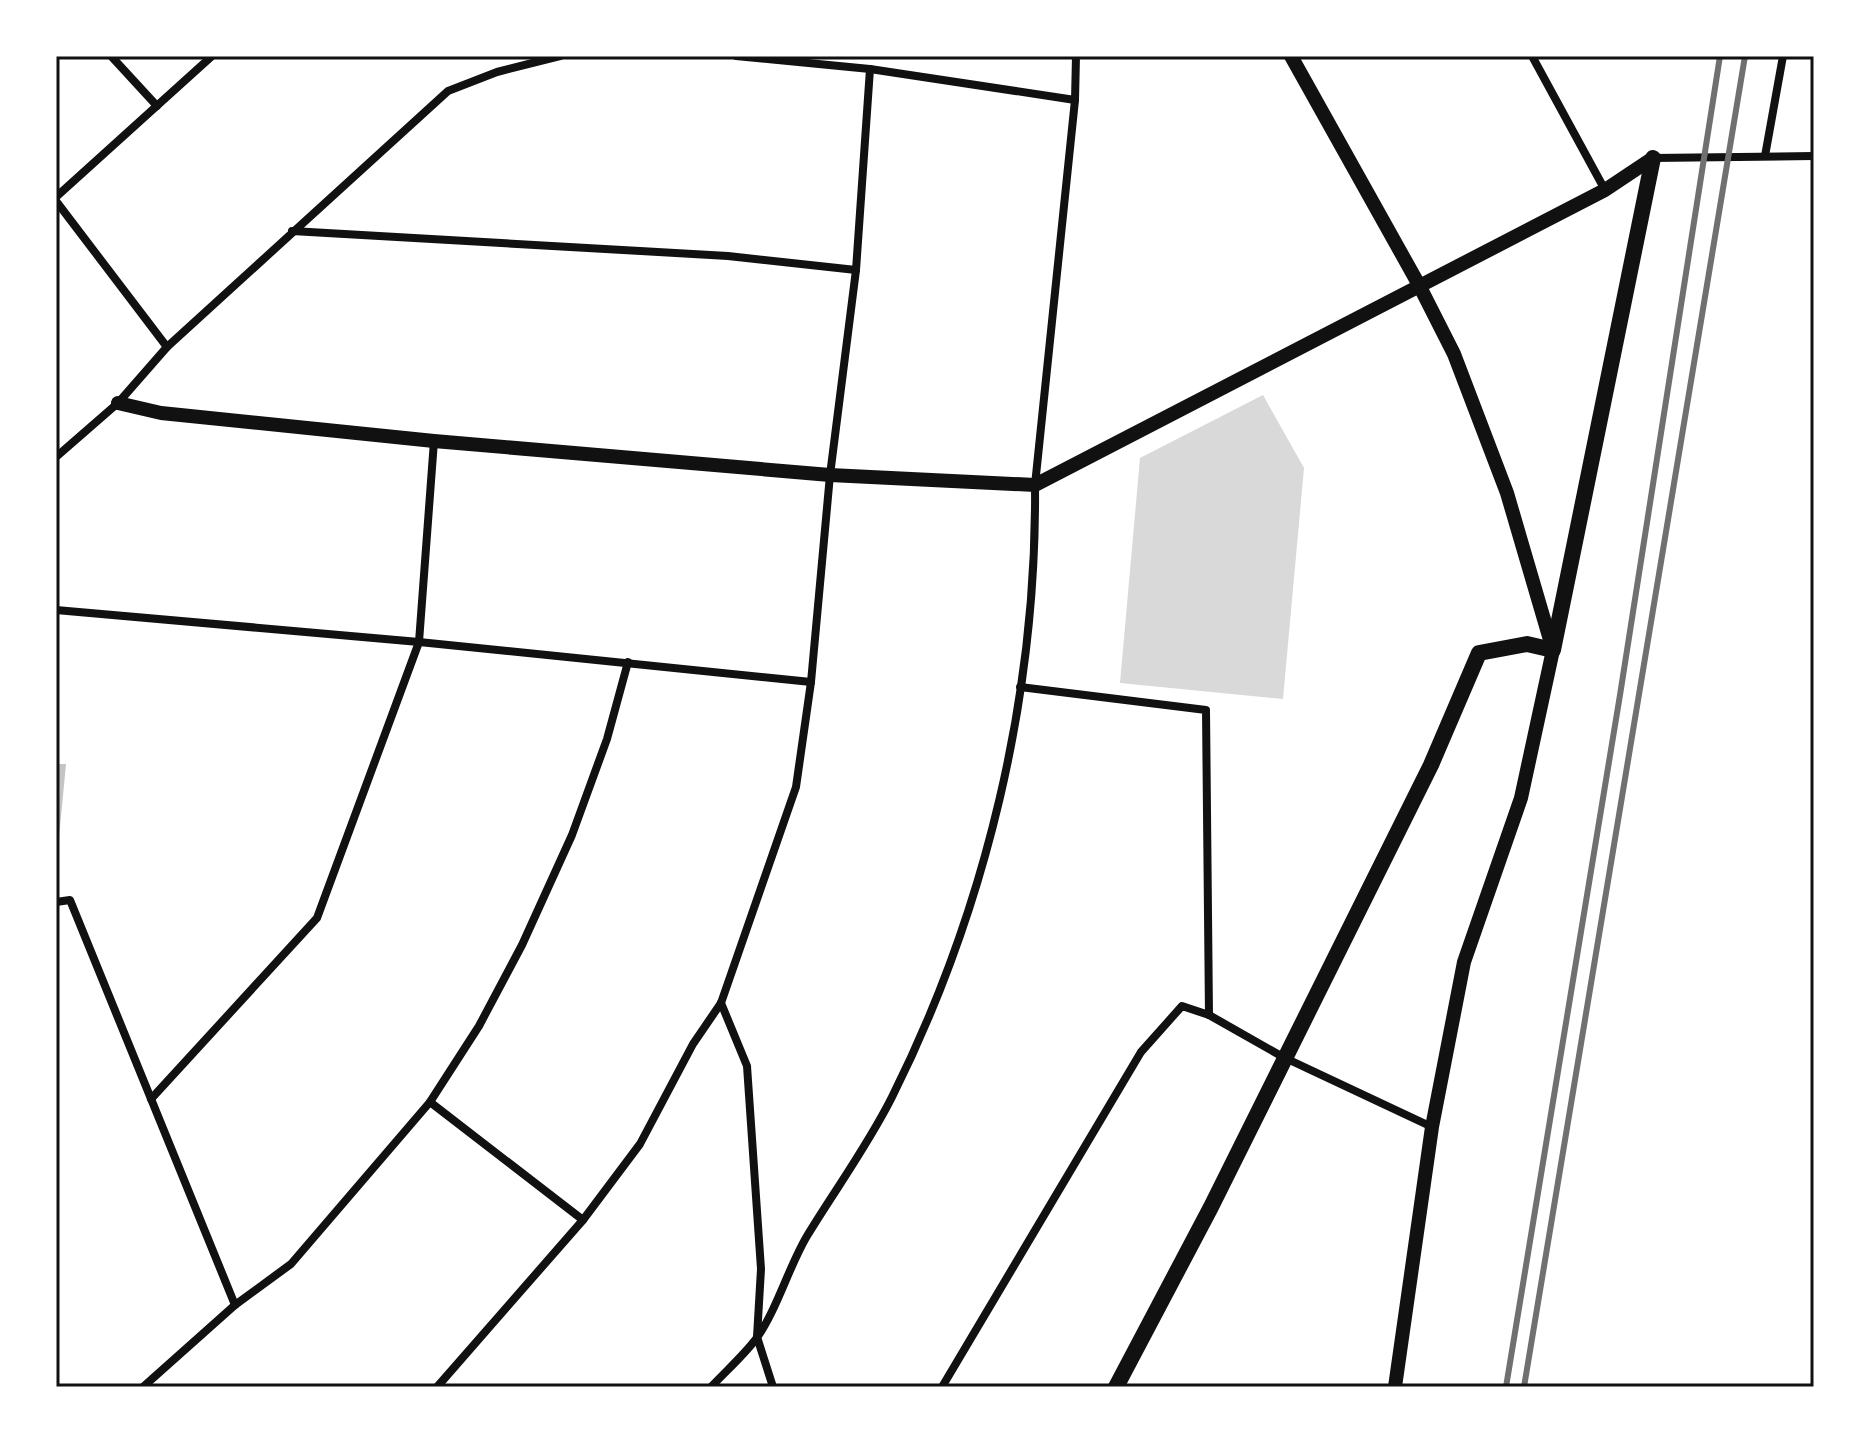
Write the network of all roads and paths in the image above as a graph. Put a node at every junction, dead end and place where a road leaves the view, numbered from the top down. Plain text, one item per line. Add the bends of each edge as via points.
1 (111, 56) edge
2 (212, 56) edge
3 (560, 56) edge
4 (736, 56) edge
5 (1076, 56) edge
6 (1291, 56) edge
7 (1532, 56) edge
8 (1783, 56) edge
9 (870, 69) junction
10 (1075, 100) junction
11 (157, 106) junction
12 (1765, 156) junction
13 (1814, 156) edge
14 (1653, 158) junction
15 (1605, 190) junction
16 (56, 199) edge
17 (292, 231) junction
18 (856, 270) junction
19 (1419, 285) junction
20 (167, 347) junction
21 (118, 403) junction
22 (434, 441) junction
23 (56, 457) edge
24 (830, 475) junction
25 (1035, 485) junction
26 (56, 610) edge
27 (419, 642) junction
28 (1553, 650) junction
29 (628, 662) junction
30 (811, 682) junction
31 (1020, 687) junction
32 (56, 902) edge
33 (721, 1003) junction
34 (1209, 1015) junction
35 (1283, 1057) junction
36 (151, 1099) junction
37 (430, 1102) junction
38 (1432, 1127) junction
39 (583, 1220) junction
40 (235, 1305) junction
41 (757, 1337) junction
42 (143, 1387) edge
43 (437, 1387) edge
44 (711, 1387) edge
45 (773, 1387) edge
46 (942, 1387) edge
47 (1116, 1387) edge
48 (1395, 1387) edge

1 - 11 street
2 - 11 street
3 - 17 street via 448,91
4 - 9 street
5 - 10 street
6 - 19 street
7 - 15 street
8 - 12 street
9 - 10 street
9 - 18 street
10 - 25 street
11 - 16 street
12 - 13 street
12 - 14 street
14 - 15 street
14 - 28 main road
15 - 19 street
16 - 20 street
17 - 18 street via 728,256
17 - 20 street
18 - 24 street
19 - 25 street
19 - 28 street via 1454,354 1507,493
20 - 21 street
21 - 22 street via 161,413
21 - 23 street
22 - 24 street
22 - 27 street
24 - 25 street
24 - 30 street
25 - 31 street via 1036,538
26 - 27 street
27 - 29 street
27 - 36 street via 317,918
28 - 35 main road via 1527,644 1479,653 1431,765
28 - 38 street via 1521,798 1464,962
29 - 30 street
29 - 37 street via 572,835 479,1026
30 - 33 street via 796,787
31 - 34 street via 1206,710
31 - 41 street via 994,825 956,951 892,1098 805,1240
32 - 36 street via 70,900
33 - 39 street via 640,1144
33 - 41 street via 747,1066 761,1269
34 - 35 street
34 - 46 street via 1182,1006 1141,1052
35 - 38 street
35 - 47 main road
36 - 40 street
37 - 39 street
37 - 40 street via 291,1264
38 - 48 street
39 - 43 street
40 - 42 street
41 - 44 street
41 - 45 street

